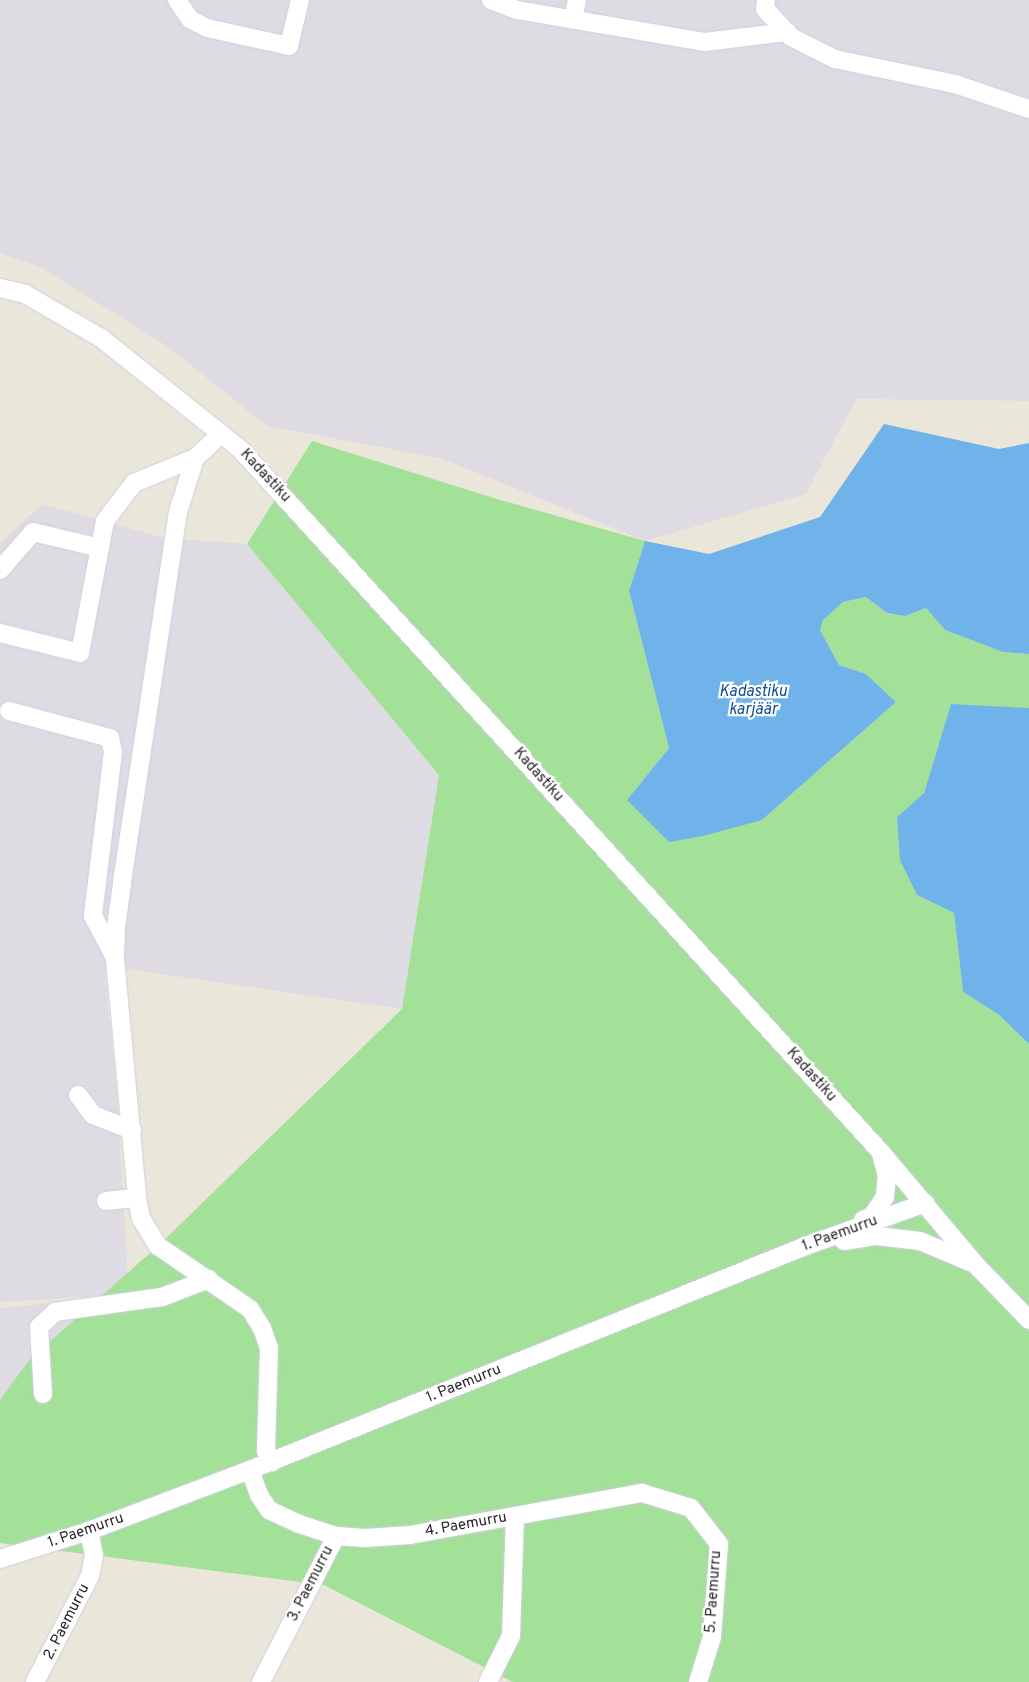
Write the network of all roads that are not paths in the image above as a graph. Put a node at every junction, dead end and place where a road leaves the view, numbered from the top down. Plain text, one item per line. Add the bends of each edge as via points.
1 (177, 0) edge
2 (300, 0) edge
3 (491, 0) edge
4 (577, 0) edge
5 (766, 0) edge
6 (573, 19) junction
7 (787, 32) junction
8 (1029, 110) edge
9 (0, 288) edge
10 (221, 434) junction
11 (195, 458) junction
12 (100, 548) junction
13 (0, 570) edge
14 (0, 633) edge
15 (9, 711) dead end
16 (115, 959) junction
17 (78, 1094) dead end
18 (132, 1130) junction
19 (880, 1151) junction
20 (137, 1198) junction
21 (106, 1201) dead end
22 (925, 1203) junction
23 (804, 1247) junction
24 (975, 1264) junction
25 (209, 1279) junction
26 (1029, 1320) edge
27 (43, 1394) dead end
28 (272, 1462) junction
29 (250, 1470) junction
30 (515, 1516) junction
31 (89, 1531) junction
32 (336, 1536) junction
33 (0, 1559) edge
34 (36, 1682) edge
35 (261, 1682) edge
36 (488, 1682) edge
37 (698, 1682) edge

1 - 2 street via 190,19 207,28 289,46
3 - 6 street via 517,10
4 - 6 street
5 - 7 street via 765,9
6 - 7 street via 704,42
7 - 8 street via 835,58 955,84
9 - 10 street, Kadastiku via 25,294 102,338
10 - 11 street
10 - 19 street, Kadastiku via 253,463
11 - 12 street via 134,484 105,521
11 - 16 street via 178,512 169,561 121,893
12 - 13 street via 33,532
12 - 14 street via 80,653
15 - 16 street via 110,738 113,752 93,916
16 - 18 street
17 - 18 street via 93,1114
18 - 20 street
19 - 22 street, Kadastiku
19 - 23 street via 887,1176 885,1197 880,1207 872,1216
20 - 21 street
20 - 25 street via 141,1218 158,1246
22 - 23 street, 1. Paemurru
22 - 24 street, Kadastiku
23 - 24 street via 877,1236 920,1241
23 - 28 street, 1. Paemurru
24 - 26 street, Kadastiku
25 - 27 street via 162,1297 55,1312 39,1327
25 - 28 street via 250,1309 269,1348 266,1451
28 - 29 street, 1. Paemurru
29 - 31 street, 1. Paemurru
29 - 32 street, 3. Paemurru via 259,1495 269,1510
30 - 32 street, 4. Paemurru via 410,1535
30 - 36 street, 4. Paemurru via 511,1636
30 - 37 street, 5. Paemurru via 642,1494 692,1508 719,1544 712,1637
31 - 33 street, 1. Paemurru
31 - 34 street, 2. Paemurru via 94,1555 90,1576
32 - 35 street, 3. Paemurru

